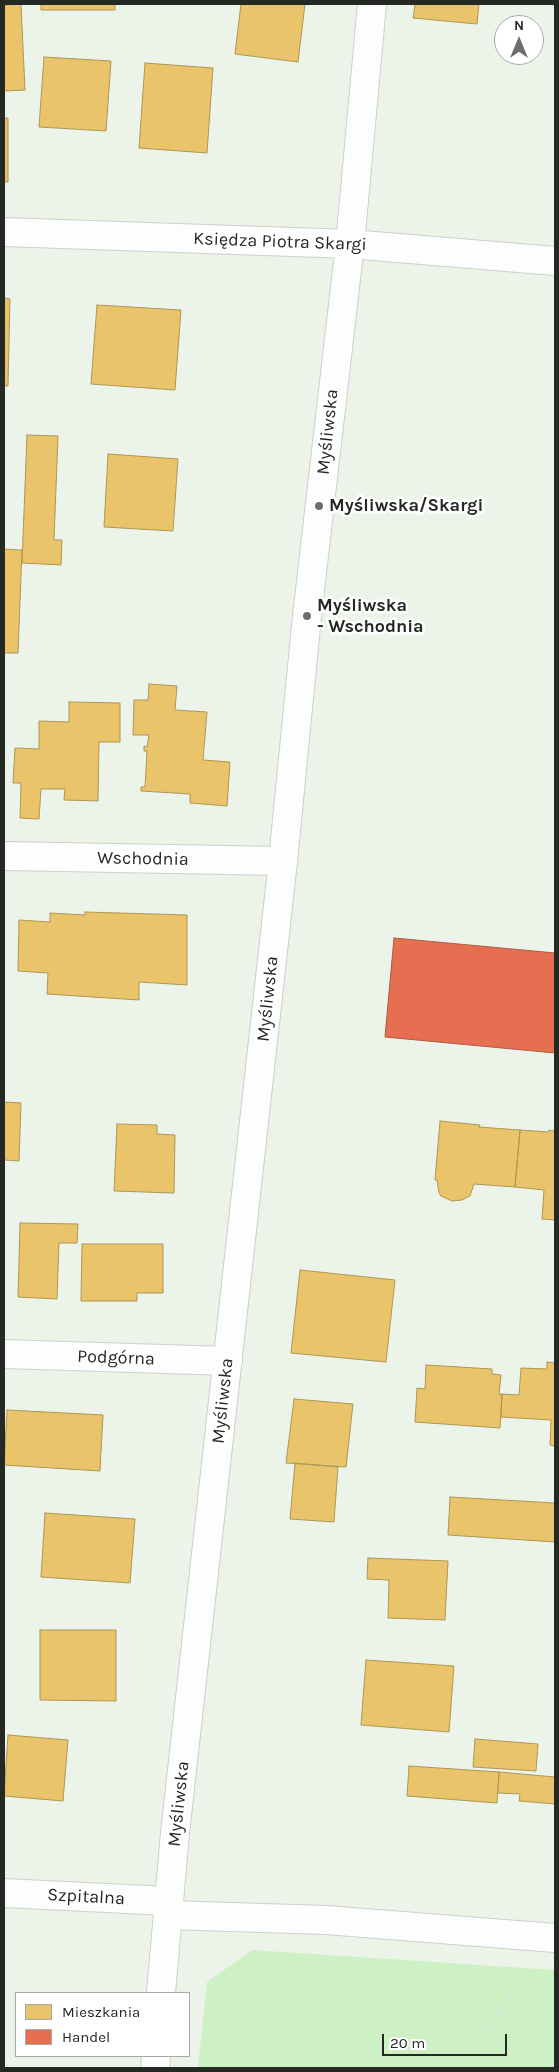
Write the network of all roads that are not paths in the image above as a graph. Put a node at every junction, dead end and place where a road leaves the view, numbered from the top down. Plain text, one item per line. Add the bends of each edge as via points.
1 (372, 4) edge
2 (4, 232) edge
3 (350, 244) junction
4 (555, 261) edge
5 (4, 856) edge
6 (283, 861) junction
7 (4, 1354) edge
8 (228, 1361) junction
9 (4, 1893) edge
10 (169, 1908) junction
11 (549, 1937) edge
12 (161, 1992) edge

1 - 3 street, Myśliwska
2 - 3 street, Księdza Piotra Skargi
3 - 4 street, Księdza Piotra Skargi
3 - 6 street, Myśliwska via 307,616
5 - 6 street, Wschodnia
6 - 8 street, Myśliwska
7 - 8 street, Podgórna
8 - 10 street, Myśliwska
9 - 10 street, Szpitalna
10 - 11 street, Szpitalna
10 - 12 street, Myśliwska

